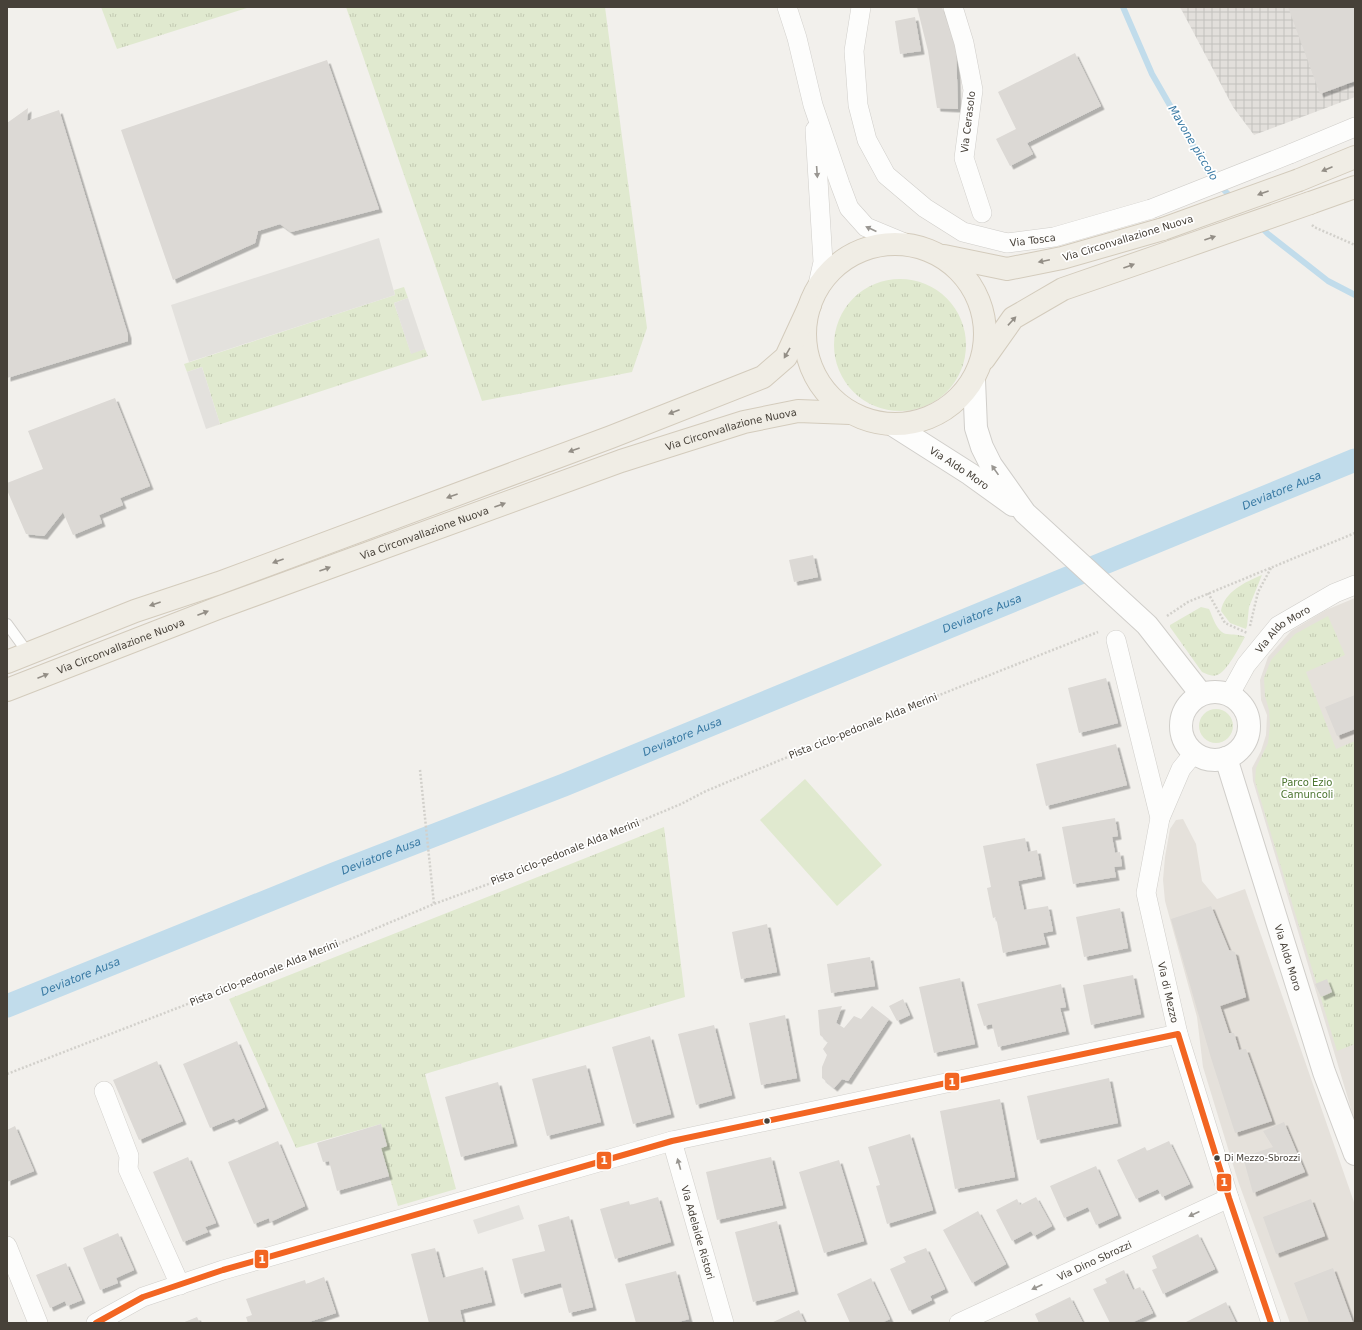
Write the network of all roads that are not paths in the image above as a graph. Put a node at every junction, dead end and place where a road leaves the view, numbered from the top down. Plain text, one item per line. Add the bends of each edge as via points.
1 (787, 7) edge
2 (861, 7) edge
3 (953, 7) edge
4 (813, 105) junction
5 (1355, 127) edge
6 (1355, 157) edge
7 (1355, 187) edge
8 (982, 213) dead end
9 (907, 244) junction
10 (941, 256) junction
11 (813, 297) junction
12 (977, 372) junction
13 (850, 413) junction
14 (893, 425) junction
15 (1025, 513) junction
16 (1355, 585) edge
17 (7, 624) edge
18 (1116, 640) road end
19 (28, 653) junction
20 (7, 662) edge
21 (7, 690) edge
22 (1201, 694) junction
23 (1230, 694) junction
24 (1194, 753) junction
25 (1226, 758) junction
26 (1160, 818) junction
27 (1178, 1034) junction
28 (104, 1091) dead end
29 (672, 1141) junction
30 (1355, 1154) edge
31 (1229, 1198) junction
32 (7, 1246) edge
33 (180, 1285) junction
34 (38, 1323) edge
35 (96, 1323) edge
36 (724, 1323) edge
37 (959, 1323) edge
38 (1271, 1323) edge

1 - 4 street
2 - 5 street, Via Tosca, bridge via 854,50 858,105 867,140 886,175 925,208 963,232 1007,244 1054,237 1150,209
3 - 8 street, Via Cerasolo via 964,43 973,90 964,158
9 -> 4 street via 866,226 849,208
4 -> 11 street via 823,262
6 -> 10 main road, Via Circonvallazione Nuova, bridge via 1163,229 1062,258 1007,269
12 -> 7 main road, bridge via 1013,318 1063,289
9 - 10 main road via 925,248
9 - 11 main road via 872,247 855,253 827,274
10 - 12 main road via 967,279 983,311 986,328 985,346
11 - 13 main road via 805,340 808,358 814,375 824,390
11 -> 19 main road via 786,357 763,377 603,440 226,580 135,611
12 - 14 main road via 961,397 940,414 914,423
15 -> 12 street via 991,465 982,447 976,428
13 - 14 main road via 878,424
21 -> 13 main road, Via Circonvallazione Nuova via 218,608 628,459 744,422 798,411
14 - 15 street, Via Aldo Moro
15 - 22 street via 1146,626
16 - 23 street, Via Aldo Moro via 1335,593 1278,626 1246,665
17 - 19 lane
18 - 26 street, Via di Mezzo
19 - 20 main road
22 - 23 street via 1221,691
22 - 24 street via 1186,707 1182,716 1182,736
23 - 25 street via 1240,701 1247,711 1250,722 1249,734 1244,744 1236,753
24 - 25 street via 1215,760
24 - 26 street, Via di Mezzo via 1181,769
25 - 30 street, Via Aldo Moro via 1324,1072
26 - 27 street, Via di Mezzo via 1146,893
27 - 29 street
27 - 31 street, Via di Mezzo
28 - 33 street via 129,1156 128,1169
29 - 33 street via 223,1270
36 -> 29 street, Via Adelaide Ristori
31 -> 37 street, Via Dino Sbrozzi
31 - 38 street, Via di Mezzo
32 - 34 street
33 - 35 street via 143,1297

